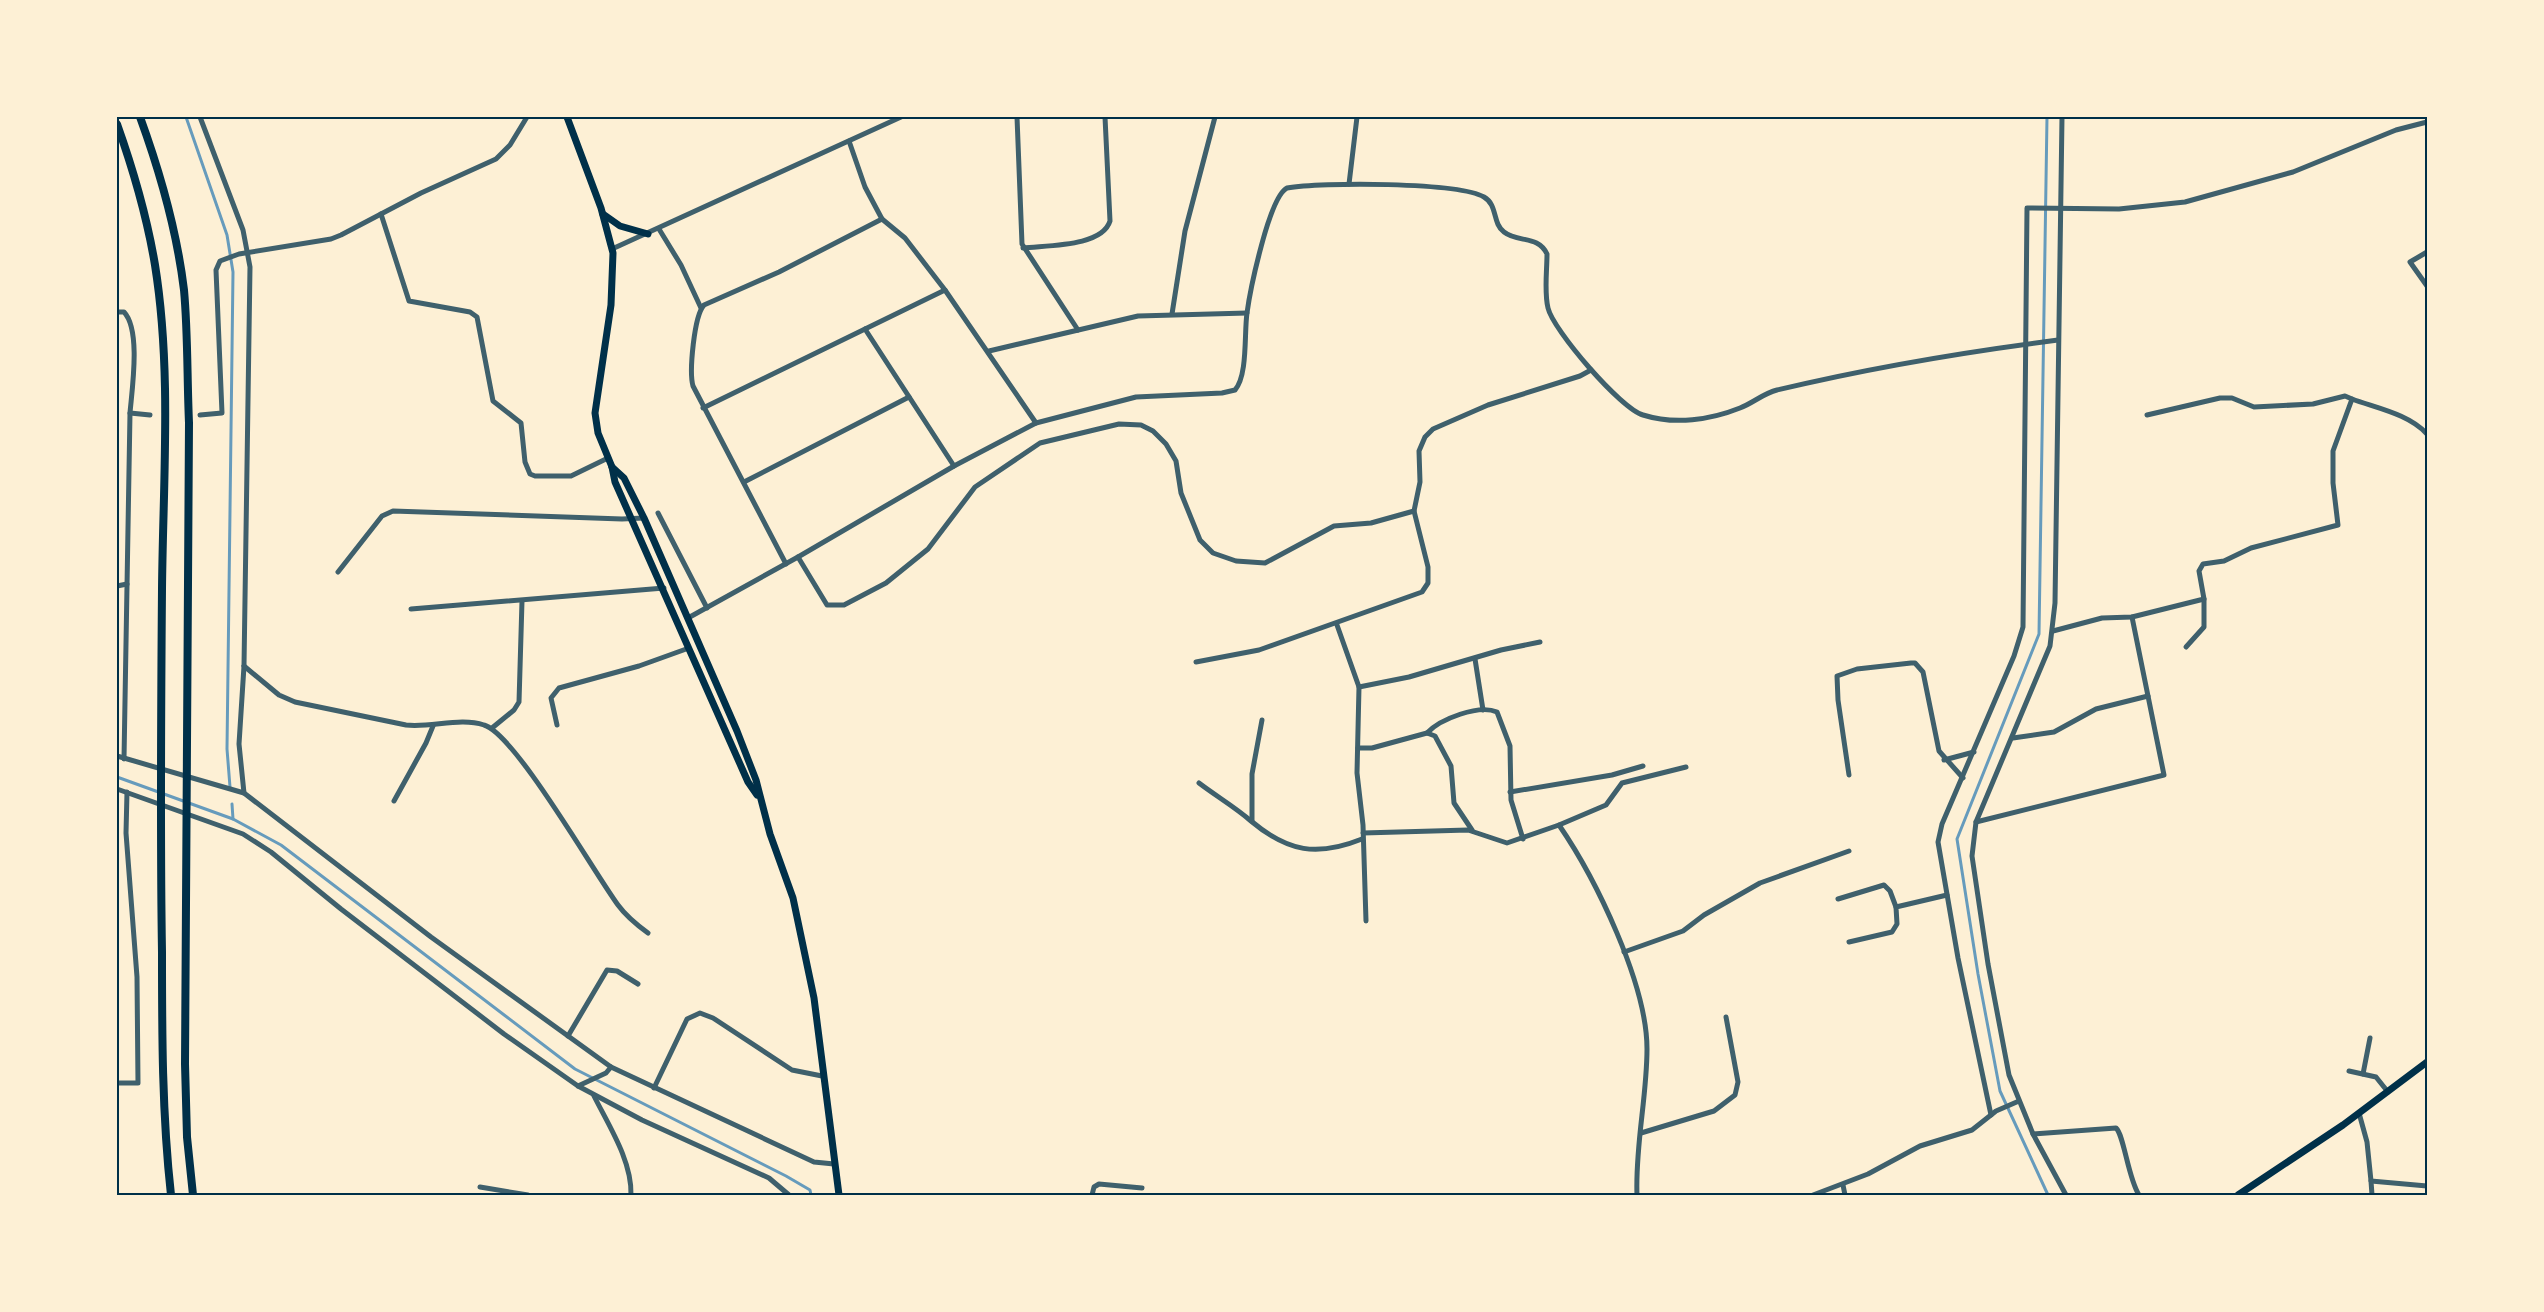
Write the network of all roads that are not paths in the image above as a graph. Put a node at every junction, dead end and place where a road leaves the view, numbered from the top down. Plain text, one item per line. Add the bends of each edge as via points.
1 (140, 117) edge
2 (200, 117) edge
3 (527, 117) edge
4 (901, 117) edge
5 (1017, 117) edge
6 (1105, 117) edge
7 (1215, 117) edge
8 (1357, 117) edge
9 (2062, 117) edge
10 (565, 118) edge
11 (2427, 122) edge
12 (117, 124) edge
13 (849, 141) junction
14 (1349, 184) junction
15 (2062, 208) junction
16 (381, 214) junction
17 (603, 214) junction
18 (882, 219) junction
19 (659, 229) junction
20 (648, 234) junction
21 (1023, 248) junction
22 (612, 249) junction
23 (2427, 252) edge
24 (248, 253) junction
25 (2427, 286) edge
26 (945, 290) junction
27 (701, 308) junction
28 (117, 312) edge
29 (1247, 313) junction
30 (1172, 314) junction
31 (865, 329) junction
32 (1078, 330) junction
33 (2058, 340) junction
34 (2024, 345) junction
35 (989, 351) junction
36 (1592, 370) junction
37 (909, 398) junction
38 (2352, 399) junction
39 (703, 408) junction
40 (129, 413) junction
41 (200, 414) dead end
42 (150, 415) dead end
43 (2147, 415) dead end
44 (1035, 423) junction
45 (2427, 434) edge
46 (608, 459) junction
47 (954, 466) junction
48 (612, 467) junction
49 (744, 482) junction
50 (1414, 511) junction
51 (658, 513) dead end
52 (644, 518) junction
53 (632, 520) junction
54 (798, 557) junction
55 (786, 564) junction
56 (338, 572) dead end
57 (127, 584) junction
58 (117, 586) edge
59 (664, 588) junction
60 (2204, 599) junction
61 (522, 601) junction
62 (707, 608) junction
63 (411, 609) dead end
64 (674, 610) junction
65 (2132, 617) junction
66 (688, 618) junction
67 (1337, 625) junction
68 (2053, 631) junction
69 (684, 635) junction
70 (1540, 642) dead end
71 (2186, 647) dead end
72 (689, 648) junction
73 (1475, 659) junction
74 (1196, 662) dead end
75 (244, 666) junction
76 (1359, 687) junction
77 (2148, 696) junction
78 (1482, 710) junction
79 (1262, 720) dead end
80 (557, 725) dead end
81 (433, 726) junction
82 (492, 728) junction
83 (1427, 733) junction
84 (2013, 738) junction
85 (1358, 748) junction
86 (1974, 752) junction
87 (117, 756) edge
88 (124, 759) junction
89 (1944, 760) junction
90 (1643, 766) dead end
91 (1686, 767) dead end
92 (1849, 775) dead end
93 (1963, 778) junction
94 (1198, 783) dead end
95 (117, 789) edge
96 (127, 792) junction
97 (1510, 792) junction
98 (244, 794) junction
99 (759, 797) junction
100 (394, 801) dead end
101 (1252, 821) junction
102 (1976, 822) junction
103 (1558, 825) junction
104 (1472, 831) junction
105 (1362, 836) junction
106 (1523, 839) junction
107 (1849, 851) dead end
108 (1947, 895) junction
109 (1838, 898) dead end
110 (1896, 907) junction
111 (1366, 921) dead end
112 (648, 933) dead end
113 (1849, 942) dead end
114 (1624, 952) junction
115 (638, 984) dead end
116 (1726, 1017) dead end
117 (568, 1036) junction
118 (2370, 1038) dead end
119 (2427, 1062) edge
120 (611, 1067) junction
121 (2349, 1071) dead end
122 (2363, 1074) junction
123 (822, 1076) junction
124 (117, 1083) edge
125 (578, 1086) junction
126 (654, 1088) junction
127 (2388, 1092) junction
128 (594, 1095) junction
129 (2017, 1102) junction
130 (1993, 1113) junction
131 (2359, 1113) junction
132 (1641, 1133) junction
133 (2033, 1134) junction
134 (834, 1164) junction
135 (2371, 1181) junction
136 (1843, 1185) junction
137 (2427, 1186) edge
138 (480, 1187) dead end
139 (1142, 1188) dead end
140 (171, 1195) edge
141 (194, 1195) edge
142 (528, 1195) edge
143 (631, 1195) edge
144 (789, 1195) edge
145 (839, 1195) edge
146 (1092, 1195) edge
147 (1637, 1195) edge
148 (1813, 1195) edge
149 (1845, 1195) edge
150 (2066, 1195) edge
151 (2139, 1195) edge
152 (2238, 1195) edge
153 (2372, 1195) edge

1 - 141 main road via 174,233 186,325 189,423 185,1064 187,1137
2 - 24 street
3 - 16 street via 496,159
4 - 13 street
5 - 21 street
6 - 21 street via 1108,227 1091,239
7 - 30 street via 1185,231
8 - 14 street
9 - 15 street
10 - 17 main road
11 - 15 street via 2396,130 2293,172 2213,196 2149,207
12 - 140 main road via 150,240 161,325 164,418 160,825 165,1139
13 - 18 street via 865,187
13 - 19 street
14 - 29 street via 1282,190 1271,209
14 - 36 street via 1460,188 1487,198 1501,229 1544,248 1548,311
15 - 33 street
15 - 34 street via 2027,208
16 - 24 street via 331,239
16 - 46 street via 409,301 470,312 477,317 493,401 521,423 530,474 571,476
17 - 20 main road via 620,226
17 - 22 main road
18 - 26 street via 904,238
18 - 27 street
19 - 20 street
19 - 27 street
20 - 22 street
21 - 32 street
22 - 46 main road via 611,305 596,413 598,433
23 - 25 street via 2410,262
24 - 41 street via 217,264 222,413
24 - 75 street via 251,313
26 - 31 street
26 - 35 street
27 - 39 street via 691,376
28 - 40 street via 124,312 130,321 134,362
29 - 30 street
29 - 44 street via 1241,380 1235,390 1136,398
30 - 32 street via 1138,316
31 - 37 street
31 - 39 street
32 - 35 street
33 - 34 street
33 - 68 street
34 - 36 street via 1776,390 1741,408 1696,420 1660,419 1636,413 1611,393
34 - 86 street via 2024,618 2014,656
35 - 44 street
36 - 50 street via 1509,397 1433,429 1421,443
37 - 47 street
37 - 49 street
38 - 43 street via 2345,396 2313,404 2254,407 2232,398 2220,398
38 - 45 street via 2406,419
38 - 60 street via 2333,451 2337,525 2203,564 2199,571
39 - 49 street
40 - 42 street
40 - 57 street
44 - 47 street
46 - 48 main road
47 - 54 street
48 - 52 main road via 624,478
48 - 53 main road
49 - 55 street
50 - 54 street via 1334,526 1265,563 1236,561 1213,553 1200,540 1181,493 1176,461 1166,444 1146,427 1124,423 1044,441 992,473 964,499 928,549 878,588 844,605 827,605
50 - 67 street via 1428,567 1425,589
51 - 62 street
52 - 53 street
52 - 66 main road
53 - 56 street via 393,510 382,516
53 - 59 main road
54 - 55 street
55 - 62 street
57 - 58 street
57 - 88 street
59 - 61 street
59 - 64 main road
60 - 65 street
60 - 71 street via 2204,627
61 - 63 street
61 - 82 street via 519,702
62 - 66 street
64 - 66 main road
64 - 69 main road
65 - 68 street via 2107,617
65 - 77 street
66 - 69 main road
66 - 99 main road via 748,760
67 - 74 street via 1259,650
67 - 76 street
68 - 84 street
69 - 72 main road
70 - 73 street
72 - 80 street via 559,688 551,698
72 - 99 main road via 748,782
73 - 76 street
73 - 78 street
75 - 81 street via 279,696 295,702 406,725
75 - 98 street via 239,744
76 - 85 street
77 - 84 street via 2096,709 2054,732
77 - 102 street via 2164,775
78 - 83 street via 1436,725
78 - 97 street via 1497,712 1508,737
79 - 101 street via 1252,774
81 - 82 street via 470,722
81 - 100 street
82 - 112 street via 537,783 619,906
83 - 85 street
83 - 104 street via 1441,744 1451,766 1454,803
84 - 102 street
85 - 105 street
86 - 89 street
86 - 93 street
87 - 88 street
88 - 98 street
89 - 92 street via 1922,669 1911,663 1857,669 1839,673 1836,679
89 - 93 street
90 - 97 street
91 - 103 street via 1622,783 1606,805
93 - 108 street via 1939,832
94 - 101 street
95 - 96 street
96 - 124 street via 126,833 137,977 138,1083
96 - 125 street via 232,829 272,852 358,923
97 - 106 street
98 - 117 street
99 - 123 main road via 799,919 814,998
101 - 105 street via 1278,841 1297,848 1339,847
102 - 129 street via 1972,840 1974,869
103 - 106 street
103 - 114 street
104 - 105 street
104 - 106 street via 1503,842
105 - 111 street
107 - 114 street via 1760,883 1683,931
108 - 110 street
108 - 130 street
109 - 110 street via 1884,885
110 - 113 street via 1897,924 1892,932
114 - 132 street via 1637,983 1647,1038
115 - 117 street via 617,971 607,970
116 - 132 street via 1737,1083 1735,1095 1714,1111
117 - 120 street
118 - 122 street
119 - 127 main road
120 - 125 street
120 - 126 street
121 - 122 street
122 - 127 street via 2376,1077
123 - 126 street via 792,1070 700,1013 687,1019
123 - 134 main road
125 - 128 street
126 - 134 street via 814,1162
127 - 131 main road
128 - 143 street via 623,1156
128 - 144 street via 769,1178
129 - 130 street
129 - 133 street
130 - 136 street via 1972,1130 1920,1146
131 - 135 street
131 - 152 main road
132 - 147 street
133 - 150 street
133 - 151 street via 2116,1128 2121,1133 2128,1171
134 - 145 main road
135 - 137 street
135 - 153 street
136 - 148 street
136 - 149 street
138 - 142 street
139 - 146 street via 1099,1184

